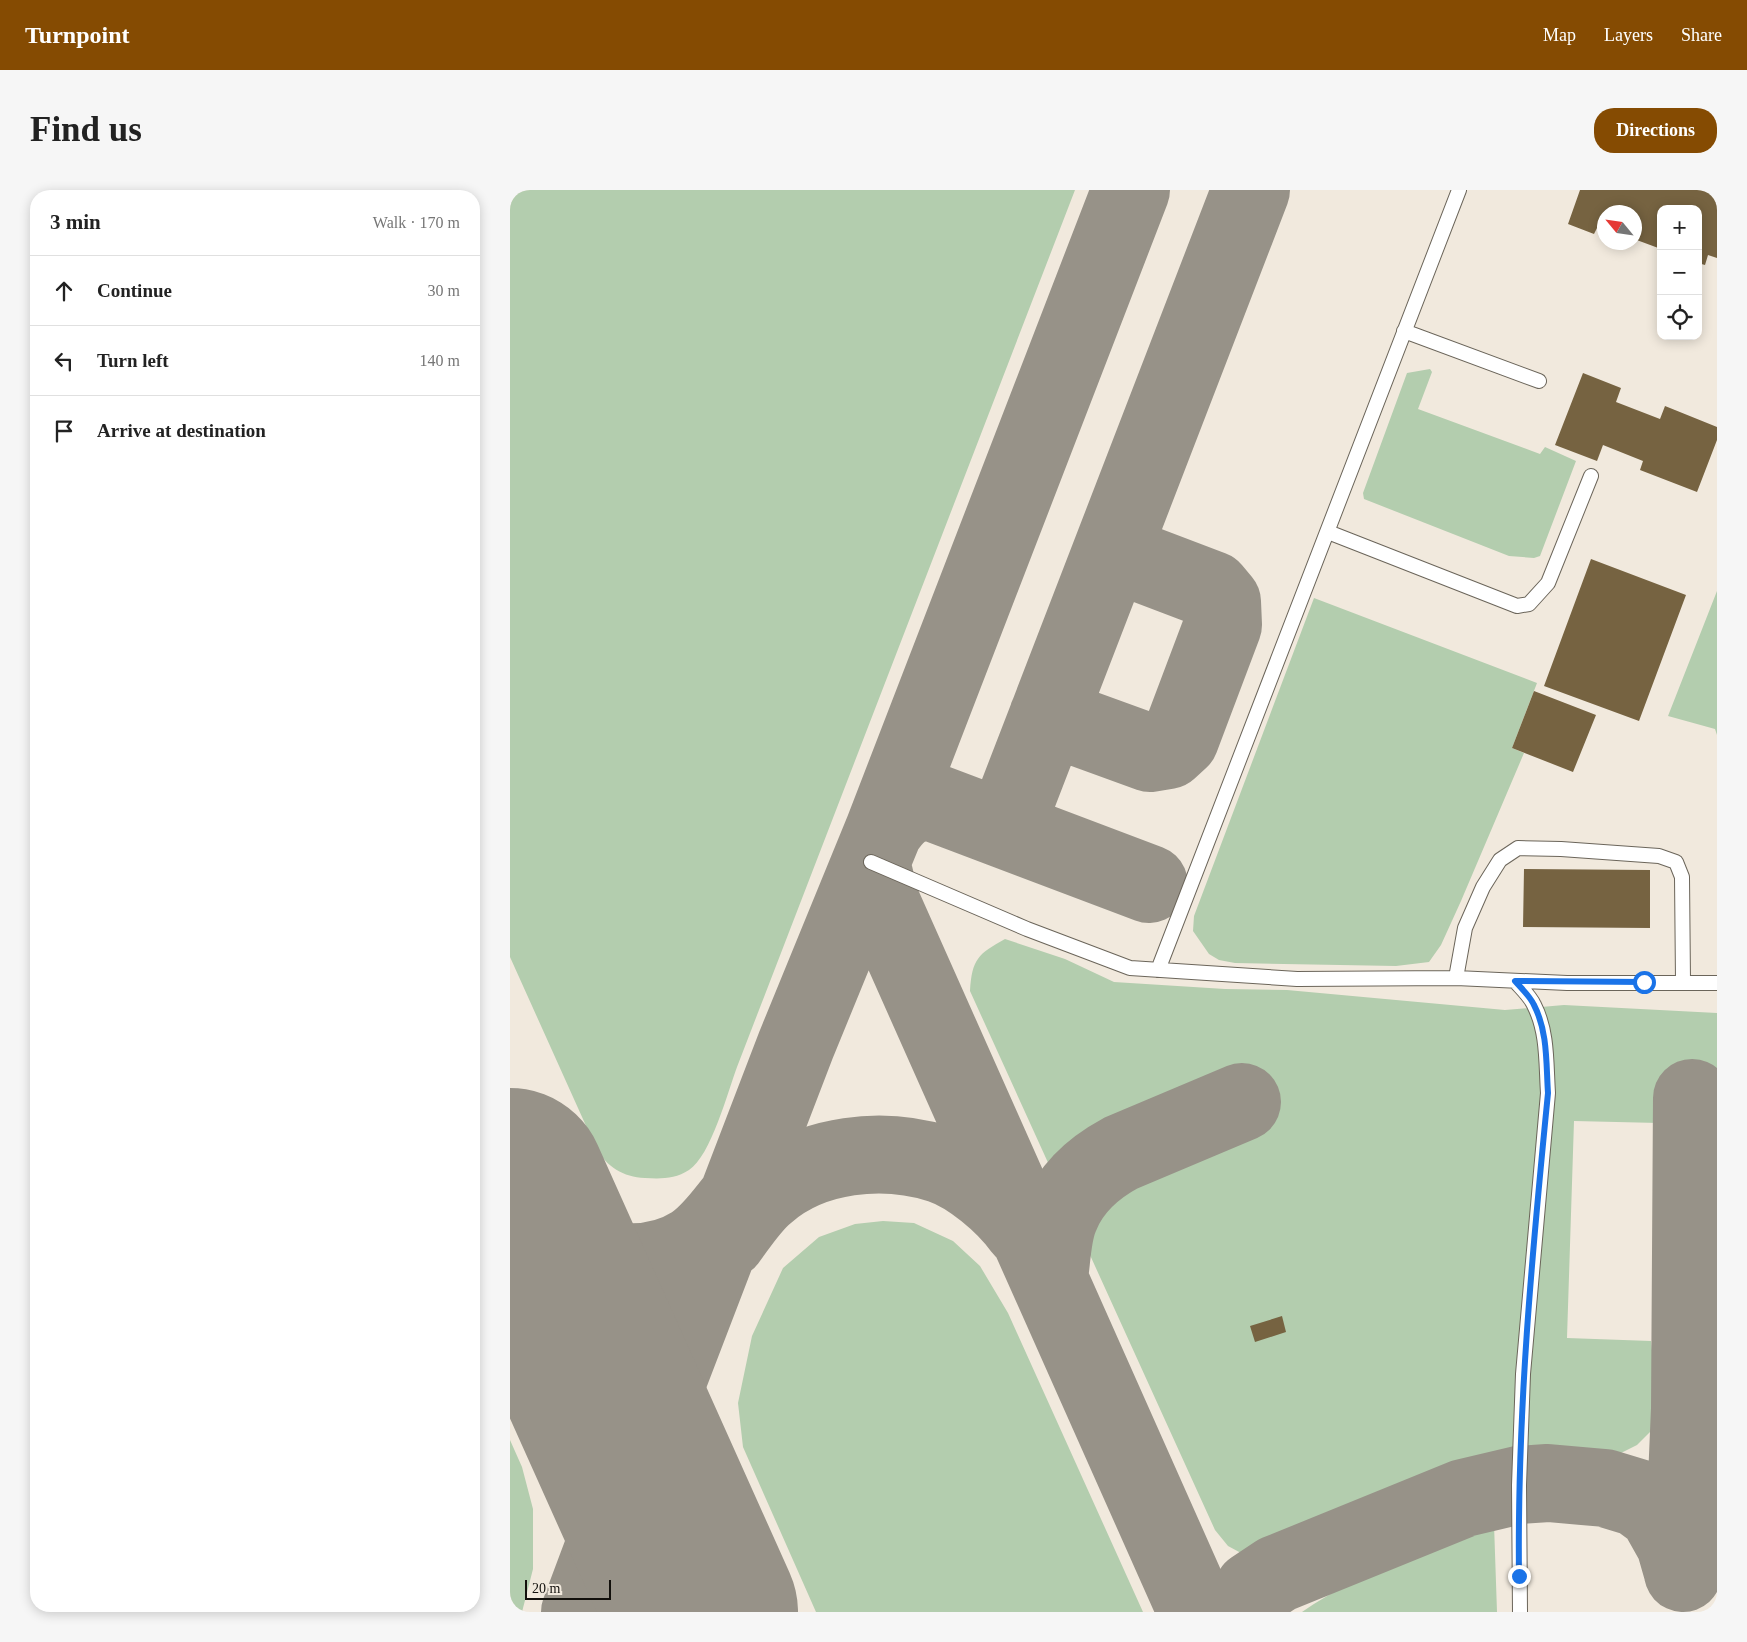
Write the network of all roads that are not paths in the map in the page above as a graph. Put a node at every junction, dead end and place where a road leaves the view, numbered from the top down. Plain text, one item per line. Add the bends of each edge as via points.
1 (1458, 190) edge
2 (1404, 331) junction
3 (1539, 381) dead end
4 (1591, 476) dead end
5 (1328, 532) junction
6 (871, 862) dead end
7 (1158, 970) junction
8 (1456, 978) junction
9 (1515, 981) junction
10 (1683, 981) junction
11 (1717, 983) edge
12 (1520, 1612) edge

1 - 2 lane
2 - 3 lane
2 - 5 lane
4 - 5 lane via 1548,583 1529,604 1517,606
5 - 7 lane
6 - 7 lane via 1027,930 1130,968
7 - 8 lane via 1297,979
8 - 9 lane
8 - 10 lane via 1465,928 1483,888 1500,860 1518,848 1659,856 1676,862 1682,877
9 - 10 lane
9 - 12 lane via 1534,1004 1540,1024 1546,1046 1548,1093 1523,1374 1518,1485
10 - 11 lane

